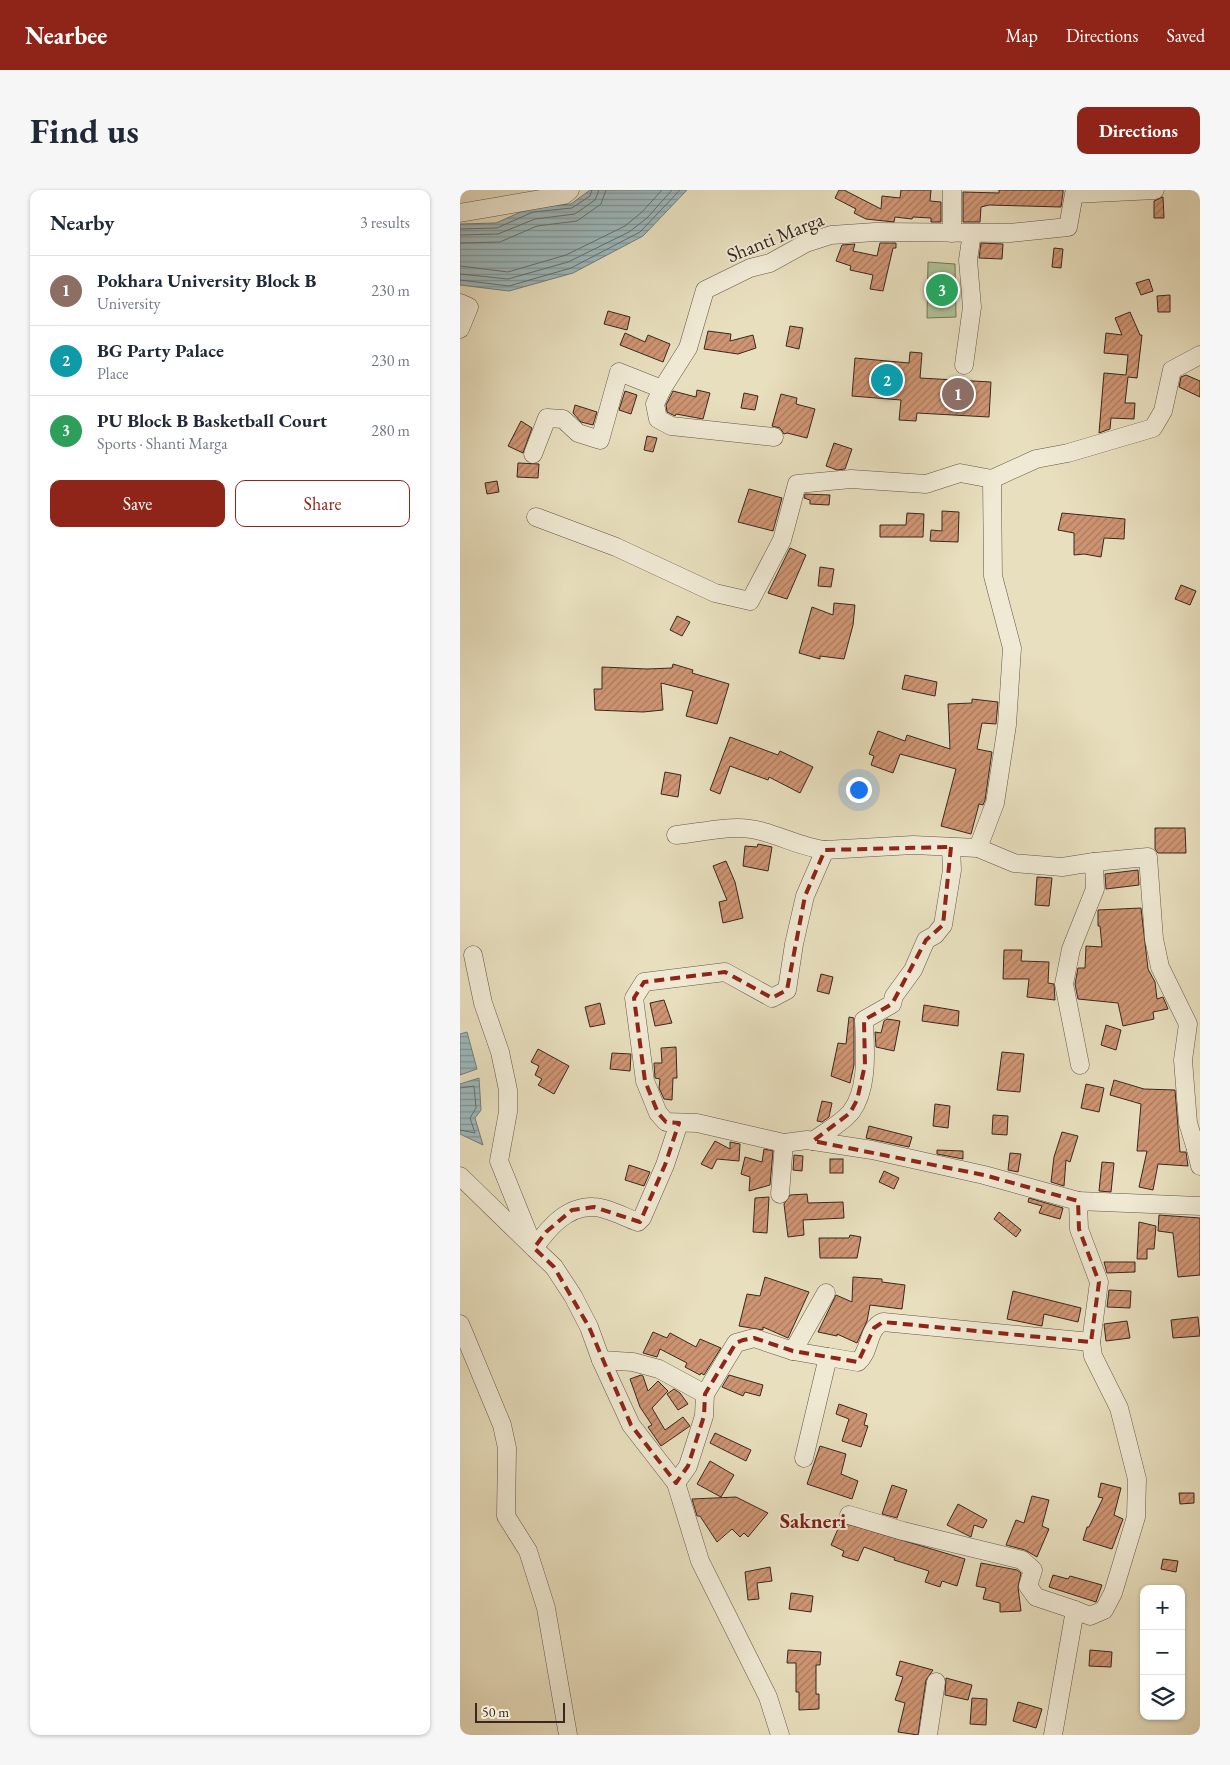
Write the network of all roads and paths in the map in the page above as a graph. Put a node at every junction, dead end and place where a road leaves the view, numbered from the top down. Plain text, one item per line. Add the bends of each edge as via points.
1 (570, 190) edge
2 (952, 190) edge
3 (1154, 190) edge
4 (460, 213) edge
5 (952, 233) junction
6 (972, 233) junction
7 (460, 303) edge
8 (460, 329) edge
9 (1200, 355) edge
10 (964, 365) dead end
11 (662, 389) junction
12 (774, 437) dead end
13 (533, 454) dead end
14 (992, 479) junction
15 (536, 517) dead end
16 (676, 835) dead end
17 (951, 847) junction
18 (978, 848) junction
19 (825, 850) junction
20 (1094, 862) junction
21 (473, 956) dead end
22 (1080, 1065) dead end
23 (679, 1122) junction
24 (813, 1141) junction
25 (784, 1143) junction
26 (1199, 1153) edge
27 (460, 1176) edge
28 (780, 1194) dead end
29 (1078, 1202) junction
30 (1200, 1206) edge
31 (534, 1248) junction
32 (826, 1294) dead end
33 (460, 1324) edge
34 (1091, 1342) junction
35 (794, 1350) junction
36 (828, 1357) junction
37 (601, 1360) junction
38 (705, 1394) junction
39 (804, 1458) dead end
40 (676, 1483) junction
41 (849, 1515) dead end
42 (1075, 1610) junction
43 (936, 1682) dead end
44 (568, 1735) edge
45 (780, 1735) edge
46 (928, 1735) edge
47 (1053, 1735) edge

1 - 4 street via 564,195
2 - 5 street
3 - 6 street, Shanti Marga via 1074,194 1068,227
5 - 6 street, Shanti Marga
5 - 11 street, Shanti Marga via 831,234 704,290 688,348
6 - 10 street via 968,260 972,307
7 - 8 street via 470,307
9 - 14 street via 1172,370 1163,411 1153,428 1036,459
11 - 12 street via 655,404 658,419 671,426
11 - 13 street via 619,372 600,440 578,433 563,419 547,418
14 - 15 street via 960,473 926,484 850,480 797,484 782,540 750,601 715,593 616,547
14 - 18 street via 993,576 1012,648 1007,725 995,803
16 - 19 street via 739,828
17 - 18 street
17 - 19 street via 913,845
17 - 24 street via 952,870 942,925 926,940 913,970 894,996 892,1004 864,1020 865,1065 857,1100 850,1113
18 - 20 street via 1014,863 1062,867
19 - 23 street via 805,896 787,990 772,998 725,972 644,982 634,998 645,1081 658,1113 666,1122
20 - 22 street via 1095,889 1071,950 1064,984
20 - 26 street via 1148,857 1154,939 1160,967 1188,1024 1183,1060 1188,1123
21 - 31 street via 508,1090 508,1112 499,1161
23 - 25 street via 697,1123
23 - 31 street via 665,1165 638,1222 594,1207 572,1210 546,1232
24 - 25 street
24 - 29 street via 872,1150 984,1175
25 - 28 street
27 - 31 street
29 - 30 street
29 - 34 street via 1079,1229 1099,1282
31 - 37 street via 554,1267 573,1296
32 - 35 street
33 - 44 street via 502,1425 507,1448 506,1516 528,1551 546,1608
34 - 36 street via 883,1322 874,1328 865,1353 858,1362
34 - 42 street via 1094,1356 1119,1408 1136,1479 1136,1517 1113,1593 1104,1610 1090,1616
35 - 36 street
35 - 38 street via 754,1338 736,1343
36 - 39 street
37 - 38 street via 633,1362 660,1369
37 - 40 street via 631,1425
38 - 40 street via 699,1433 688,1466
40 - 45 street via 700,1561 768,1697
41 - 42 street via 1022,1560 1033,1570 1028,1586 1036,1597
42 - 47 street
43 - 46 street

